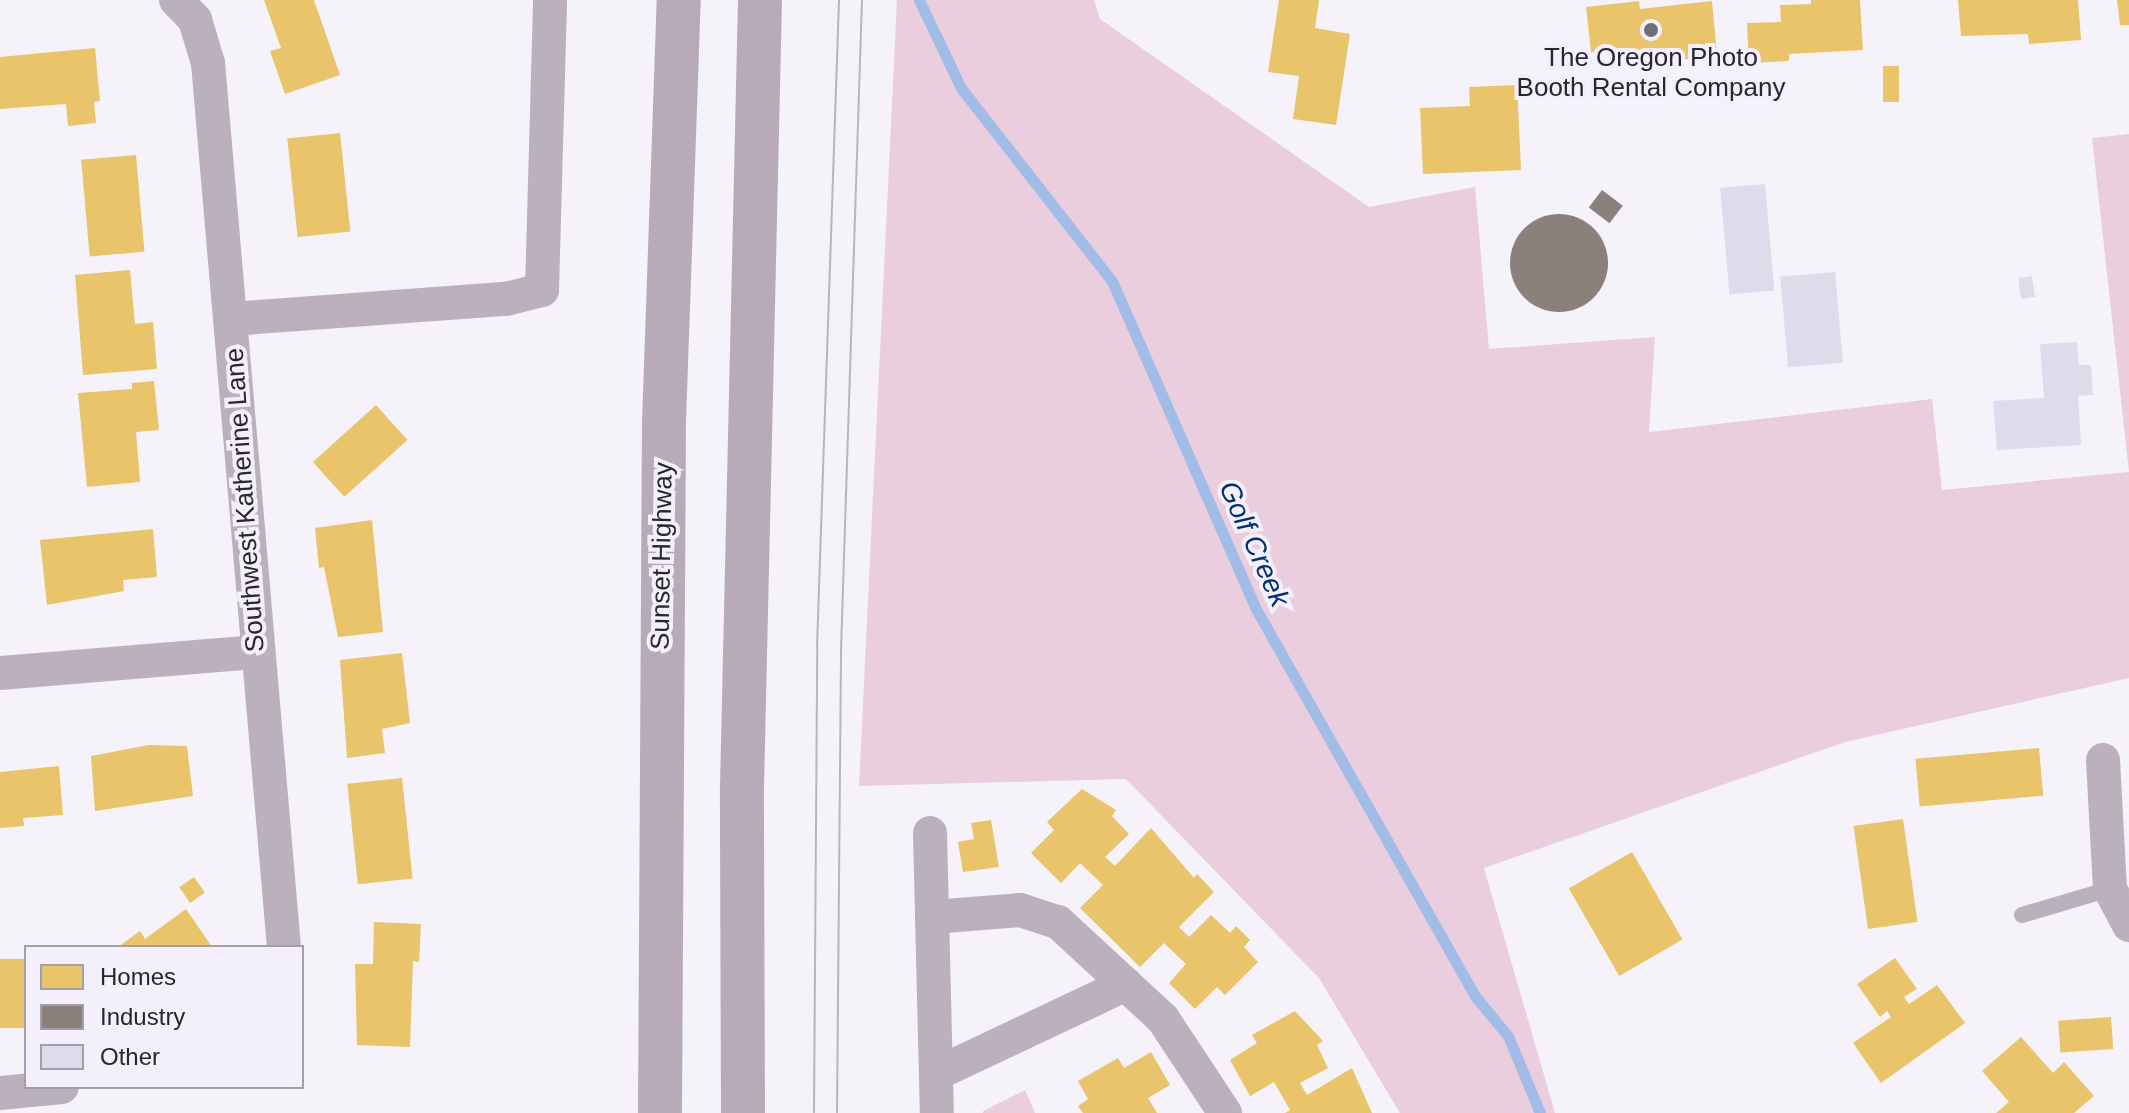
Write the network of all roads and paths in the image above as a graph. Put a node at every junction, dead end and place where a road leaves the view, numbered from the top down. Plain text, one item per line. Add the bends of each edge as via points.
1 (176, 0) edge
2 (550, 0) edge
3 (679, 0) edge
4 (760, 0) edge
5 (231, 319) junction
6 (257, 652) junction
7 (0, 673) edge
8 (2103, 760) dead end
9 (930, 833) dead end
10 (2110, 889) junction
11 (2022, 915) dead end
12 (932, 917) junction
13 (2129, 925) edge
14 (284, 945) edge
15 (1126, 984) junction
16 (936, 1074) junction
17 (41, 1089) edge
18 (0, 1093) edge
19 (660, 1113) edge
20 (743, 1113) edge
21 (937, 1113) edge
22 (1225, 1113) edge

1 - 5 street via 195,20 208,63
2 - 5 street, Southwest Katherine Lane via 542,290 506,299
3 - 19 highway, Sunset Highway via 664,422
4 - 20 highway via 742,787
5 - 6 street, Southwest Katherine Lane
6 - 7 street
6 - 14 street, Southwest Katherine Lane
8 - 10 street
9 - 12 street
10 - 11 lane
10 - 13 street
12 - 15 street via 1009,909 1040,914 1066,928
12 - 16 street
15 - 16 street
15 - 22 street via 1172,1030
16 - 21 street
17 - 18 street

